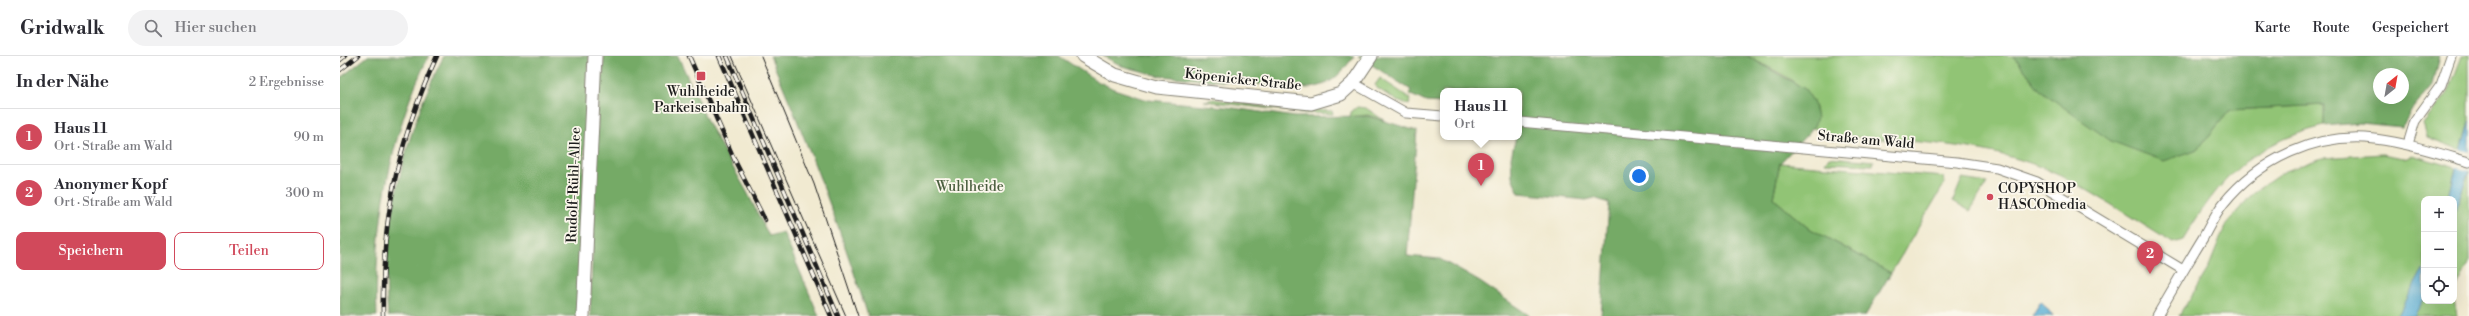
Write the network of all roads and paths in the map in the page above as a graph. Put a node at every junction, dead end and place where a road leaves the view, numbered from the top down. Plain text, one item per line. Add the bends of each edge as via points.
1 (595, 56) edge
2 (1083, 56) edge
3 (1371, 56) edge
4 (2451, 56) edge
5 (1353, 83) junction
6 (1440, 116) edge
7 (1522, 122) edge
8 (2408, 144) junction
9 (2469, 162) edge
10 (2183, 270) junction
11 (583, 316) edge
12 (2157, 316) edge

1 - 11 main road, Rudolf-Rühl-Allee
2 - 5 main road, Köpenicker Straße via 1115,74 1136,82 1221,94 1311,103 1341,94
3 - 5 main road, Köpenicker Straße
4 - 8 street via 2441,85 2415,121
5 - 6 street via 1406,113
7 - 10 street, Straße am Wald via 1950,161 1997,168 2054,190
8 - 9 street
8 - 10 street via 2374,139 2327,141 2281,156 2251,175 2222,206
10 - 12 street

